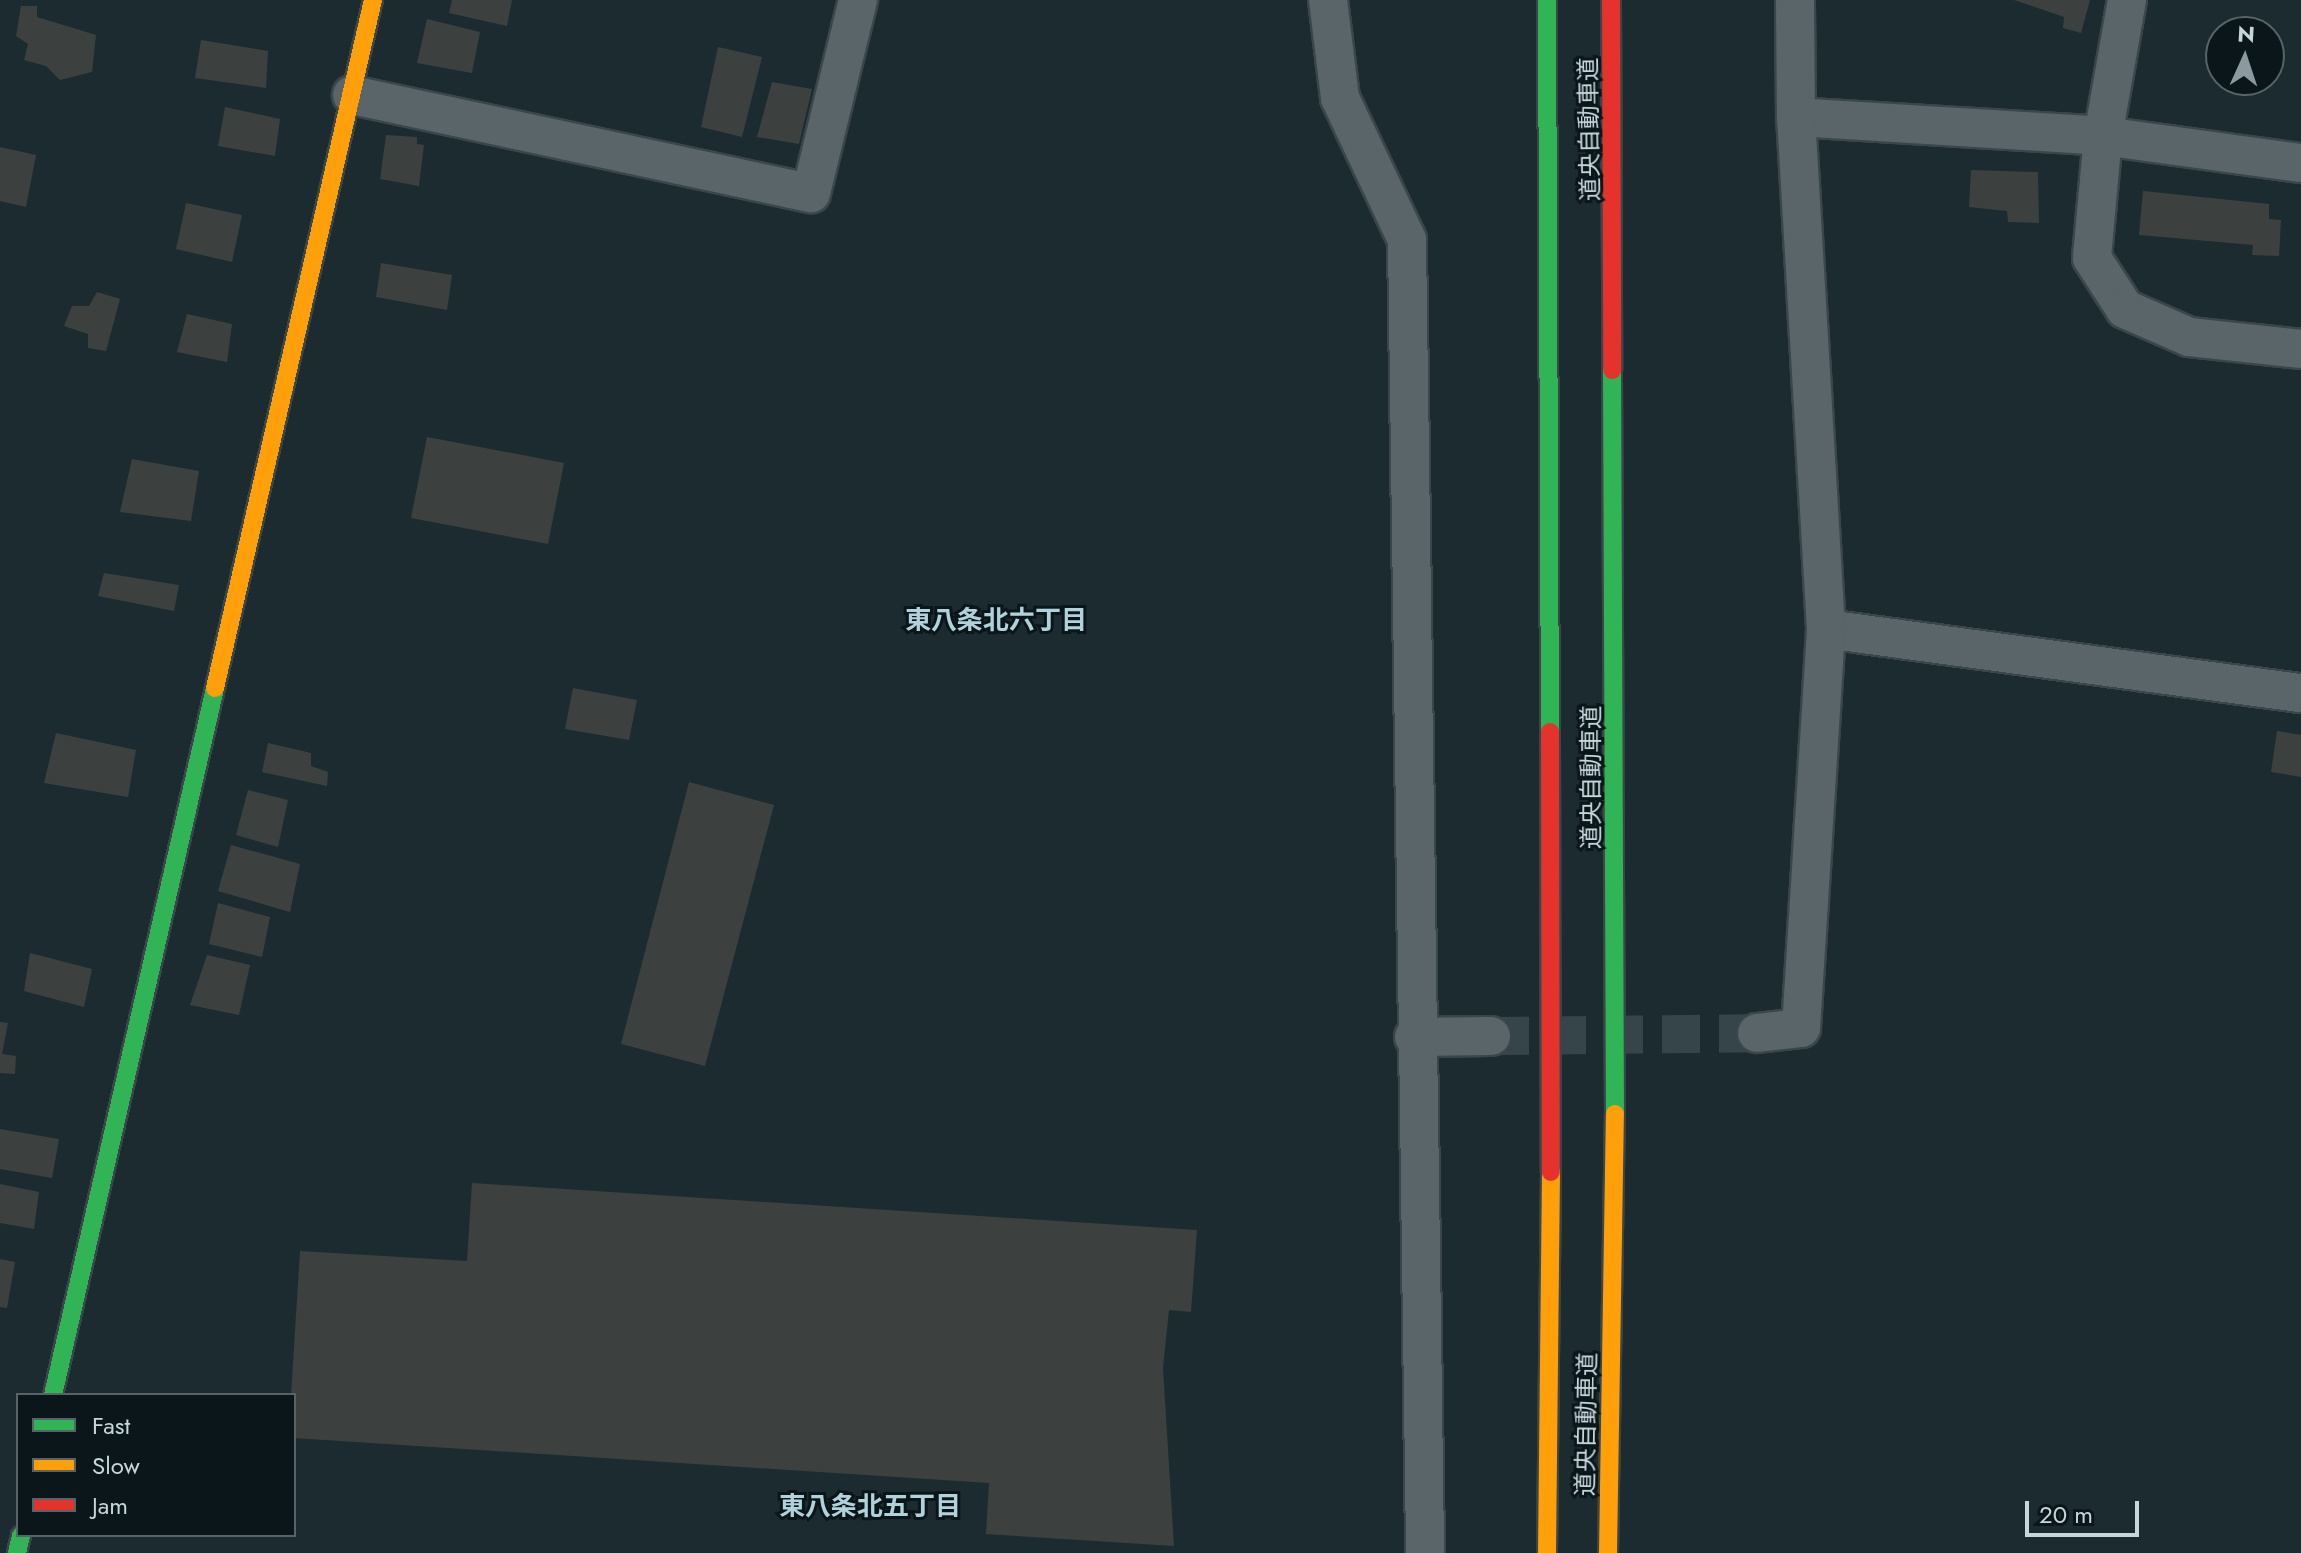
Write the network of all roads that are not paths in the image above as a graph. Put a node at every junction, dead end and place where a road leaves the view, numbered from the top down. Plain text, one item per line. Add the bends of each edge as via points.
1 (373, 0) edge
2 (858, 0) edge
3 (1328, 0) edge
4 (1547, 0) edge
5 (1611, 0) edge
6 (1795, 0) edge
7 (2127, 0) edge
8 (352, 95) junction
9 (1796, 117) junction
10 (2103, 136) junction
11 (2301, 163) edge
12 (2301, 349) edge
13 (1826, 629) junction
14 (2301, 693) edge
15 (1757, 1033) tunnel mouth
16 (1491, 1036) tunnel mouth
17 (1414, 1037) junction
18 (1615, 1120) junction
19 (1632, 1347) dead end
20 (53, 1393) edge
21 (1425, 1553) edge
22 (1547, 1553) edge
23 (1608, 1553) edge

1 - 8 main road
2 - 8 street via 811,193
3 - 17 street via 1340,98 1407,240
4 - 22 main road, 道央自動車道 via 1552,1009
5 - 18 main road, 道央自動車道
6 - 9 street
7 - 10 street
8 - 20 main road
9 - 10 street
9 - 13 street
10 - 11 street
10 - 12 street via 2092,258 2125,309 2189,337
13 - 14 street
13 - 15 street via 1801,1028
16 - 17 street
17 - 21 street
18 - 19 main road
18 - 23 main road, 道央自動車道

